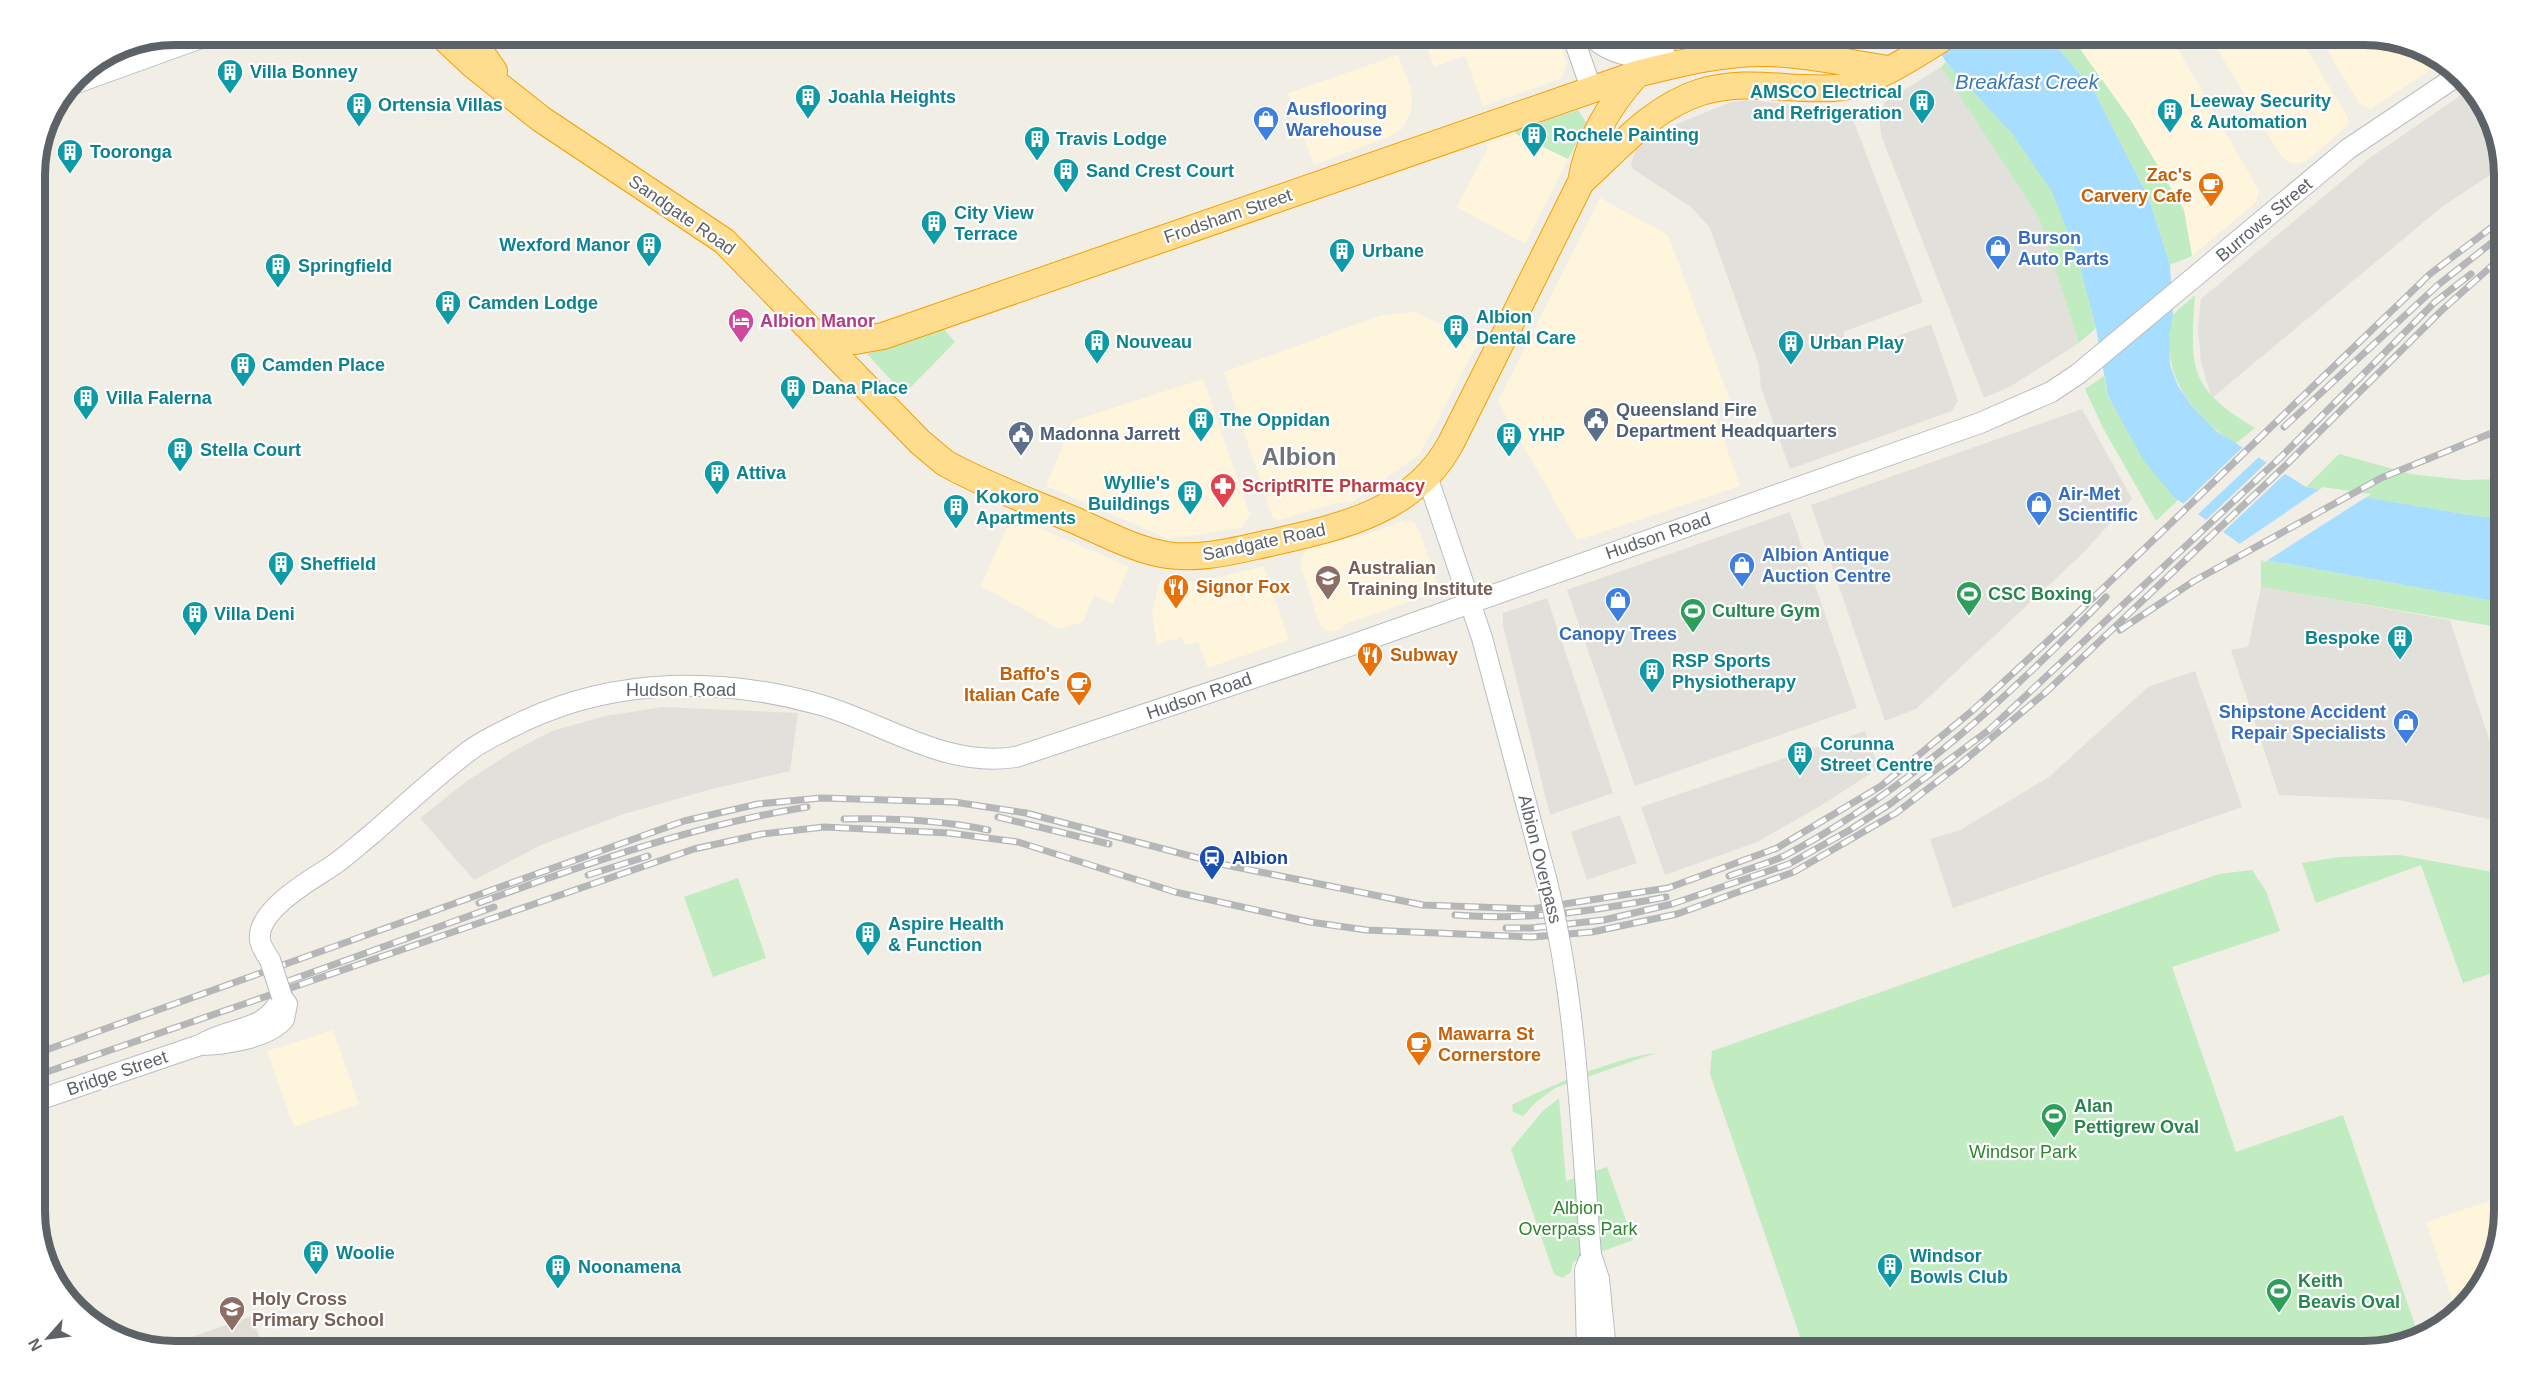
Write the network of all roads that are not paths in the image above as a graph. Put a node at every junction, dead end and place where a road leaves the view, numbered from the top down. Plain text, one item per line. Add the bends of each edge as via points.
1 (182, 45) edge
2 (453, 45) edge
3 (476, 45) edge
4 (1576, 45) edge
5 (1601, 45) edge
6 (1665, 45) edge
7 (1745, 45) edge
8 (1748, 45) edge
9 (1753, 45) edge
10 (1805, 45) edge
11 (1932, 45) edge
12 (1826, 59) junction
13 (1643, 66) junction
14 (1888, 69) junction
15 (88, 79) edge
16 (2452, 79) edge
17 (1750, 85) junction
18 (1591, 88) junction
19 (1695, 95) junction
20 (513, 97) junction
21 (1609, 111) junction
22 (1581, 182) junction
23 (817, 334) junction
24 (2078, 374) joint
25 (1427, 476) junction
26 (1469, 602) junction
27 (266, 933) joint
28 (45, 1098) edge
29 (1591, 1255) junction
30 (1587, 1341) edge
31 (1605, 1341) edge

1 - 15 main road
2 - 20 highway, Sandgate Road
3 - 20 highway, Sandgate Road
4 - 18 main road
5 - 13 main road
6 - 13 main road, Sandgate Road
7 - 13 highway via 1688,62
8 - 17 highway
9 - 12 highway
10 - 12 main road
11 - 14 highway, Sandgate Road
12 - 14 highway
13 - 18 highway, Frodsham Street
13 - 21 highway, Sandgate Road
14 - 17 highway, Sandgate Road via 1866,80 1834,88
16 - 24 main road, Burrows Street via 2348,150
17 - 19 highway, Sandgate Road
18 - 21 highway
18 - 23 highway, Frodsham Street via 884,336 855,341
19 - 21 highway
19 - 22 highway, Sandgate Road via 1643,124
20 - 23 highway, Sandgate Road via 724,241
21 - 22 highway, Sandgate Road via 1587,155
22 - 25 highway, Sandgate Road via 1451,444
23 - 25 highway, Sandgate Road via 945,463 1010,494 1156,553 1202,556 1346,524 1397,500
24 - 26 main road, Hudson Road via 2051,392 1980,423
25 - 26 main road, Albion Overpass
26 - 27 main road, Hudson Road via 1030,754 1000,760 951,754 825,706 768,692 703,686 617,690 580,699 546,711 471,749 338,863 306,882 272,911
26 - 29 main road, Albion Overpass, bridge via 1556,919 1569,997
27 - 28 main road, Bridge Street, bridge via 262,947 287,1004 287,1015 276,1027 220,1045 200,1046
29 - 30 main road, Albion Overpass via 1585,1270
29 - 31 main road, Albion Overpass via 1599,1279

